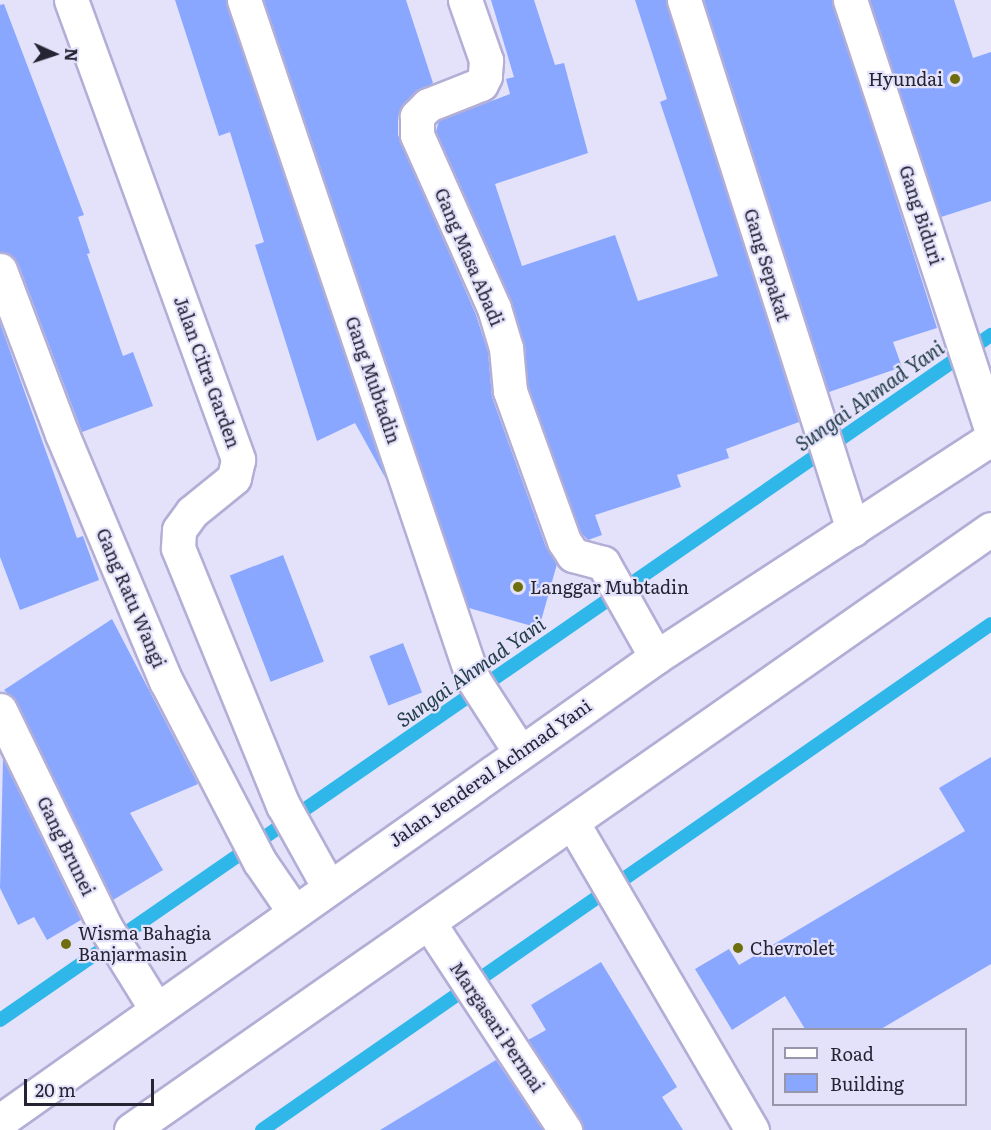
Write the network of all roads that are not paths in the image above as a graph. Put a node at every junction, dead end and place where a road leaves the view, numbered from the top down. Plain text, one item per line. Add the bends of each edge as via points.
1 (71, 0) edge
2 (244, 0) edge
3 (465, 0) edge
4 (684, 0) edge
5 (850, 0) edge
6 (0, 270) edge
7 (991, 430) edge
8 (991, 440) edge
9 (991, 529) edge
10 (853, 530) junction
11 (656, 657) junction
12 (0, 710) edge
13 (520, 752) junction
14 (572, 822) junction
15 (328, 886) junction
16 (293, 910) junction
17 (429, 923) junction
18 (156, 1009) junction
19 (0, 1121) edge
20 (131, 1130) edge
21 (565, 1130) edge
22 (752, 1130) edge

1 - 15 main road, Jalan Citra Garden via 235,444 238,460 234,478 192,512 178,530 178,548 283,805
2 - 13 main road, Gang Mubtadin via 481,691
3 - 11 main road, Gang Masa Abadi via 486,60 485,76 481,84 428,105 417,116 417,135 494,308 506,348 510,391 564,541 573,555 603,563
4 - 10 main road, Gang Sepakat
5 - 7 main road, Gang Biduri
6 - 16 main road, Gang Ratu Wangi via 62,434 166,681 260,862
8 - 10 main road, Jalan Jenderal Achmad Yani
9 - 14 main road
10 - 11 main road, Jalan Jenderal Achmad Yani
11 - 13 main road, Jalan Jenderal Achmad Yani
12 - 18 main road, Gang Brunei via 106,928
13 - 15 main road, Jalan Jenderal Achmad Yani
14 - 17 main road
14 - 22 main road
15 - 16 main road, Jalan Jenderal Achmad Yani
16 - 18 main road, Jalan Jenderal Achmad Yani
17 - 20 main road
17 - 21 main road, Margasari Permai
18 - 19 main road, Jalan Jenderal Achmad Yani

